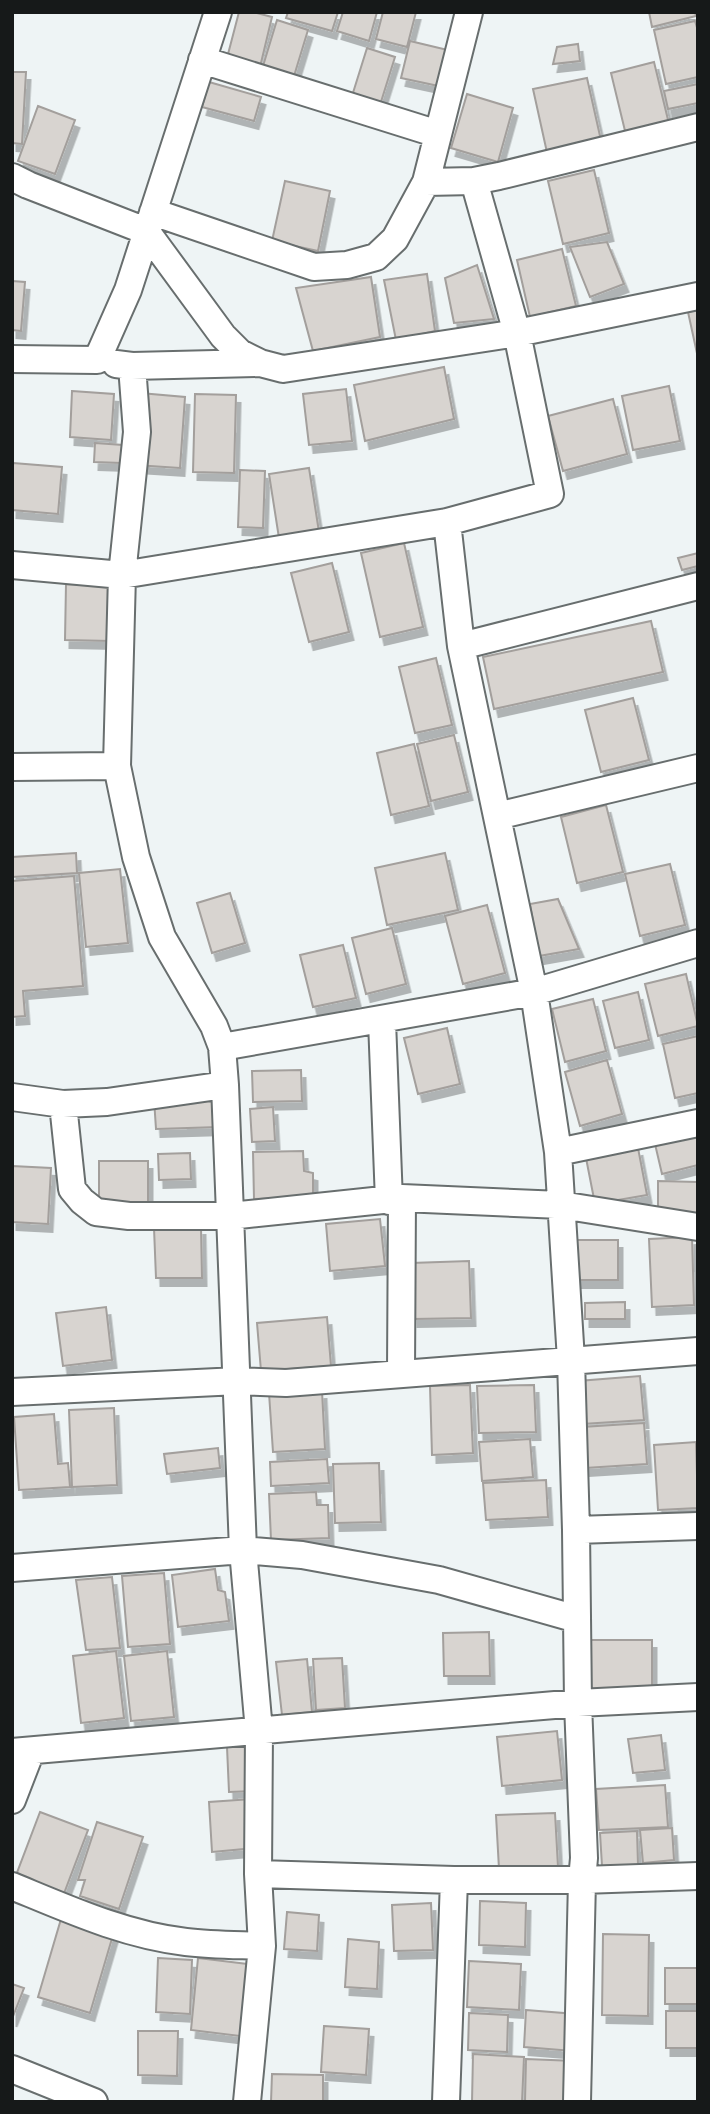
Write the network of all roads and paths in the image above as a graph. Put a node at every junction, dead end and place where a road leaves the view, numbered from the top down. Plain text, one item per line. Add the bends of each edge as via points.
1 (218, 12) edge
2 (469, 12) edge
3 (202, 60) junction
4 (698, 127) edge
5 (438, 134) junction
6 (12, 177) edge
7 (474, 181) junction
8 (426, 182) junction
9 (150, 222) junction
10 (698, 296) edge
11 (517, 333) junction
12 (12, 359) edge
13 (97, 360) junction
14 (260, 363) junction
15 (132, 366) junction
16 (447, 522) junction
17 (12, 565) edge
18 (122, 575) junction
19 (698, 586) edge
20 (461, 646) junction
21 (117, 766) junction
22 (12, 767) edge
23 (698, 768) edge
24 (497, 816) junction
25 (698, 943) edge
26 (534, 992) junction
27 (382, 1021) junction
28 (222, 1047) junction
29 (225, 1085) junction
30 (12, 1097) edge
31 (63, 1104) junction
32 (698, 1123) edge
33 (558, 1152) junction
34 (395, 1199) junction
35 (561, 1205) junction
36 (230, 1216) junction
37 (698, 1227) edge
38 (698, 1351) edge
39 (571, 1360) junction
40 (401, 1373) junction
41 (238, 1381) junction
42 (12, 1392) edge
43 (698, 1526) edge
44 (576, 1530) junction
45 (243, 1550) junction
46 (13, 1574) edge
47 (577, 1619) junction
48 (698, 1698) edge
49 (578, 1703) junction
50 (259, 1731) junction
51 (22, 1752) edge
52 (12, 1800) edge
53 (258, 1874) junction
54 (698, 1876) edge
55 (454, 1880) junction
56 (582, 1880) junction
57 (12, 1886) edge
58 (262, 1945) junction
59 (12, 2069) edge
60 (94, 2102) edge
61 (247, 2102) edge
62 (446, 2102) edge
63 (577, 2102) edge

1 - 3 street
2 - 5 street
3 - 5 street
3 - 9 street
4 - 7 street
5 - 8 street
6 - 9 street via 28,186
7 - 8 street
7 - 11 street
8 - 9 street via 395,239 376,257 347,265 314,267
9 - 13 street via 128,290
9 - 14 street via 223,336 240,354
10 - 11 street
11 - 14 street via 283,369
11 - 16 street via 550,494
12 - 13 street
13 - 15 street
14 - 15 street
15 - 18 street via 136,432
16 - 18 street
16 - 20 street
17 - 18 street
18 - 21 street
19 - 20 street
20 - 24 street
21 - 22 street
21 - 28 street via 136,857 162,937
23 - 24 street
24 - 26 street
25 - 26 street
26 - 27 street
26 - 33 street
27 - 28 street
27 - 34 street
28 - 29 street
29 - 31 street
29 - 36 street
30 - 31 street
31 - 36 street via 72,1189 96,1212
32 - 33 street
33 - 35 street
34 - 35 street
34 - 36 street
34 - 40 street
35 - 37 street
35 - 39 street
36 - 41 street
38 - 39 street
39 - 40 street
39 - 44 street
40 - 41 street via 286,1383
41 - 42 street
41 - 45 street
43 - 44 street
44 - 47 street
45 - 46 street
45 - 47 street via 302,1555 439,1580
45 - 50 street
47 - 49 street
48 - 49 street
49 - 50 street
49 - 56 street
50 - 51 street
50 - 53 street
51 - 52 street
53 - 55 street
53 - 58 street
54 - 56 street
55 - 56 street
55 - 62 street
56 - 63 street
57 - 58 street via 141,1934 186,1942
58 - 61 street
59 - 60 street

